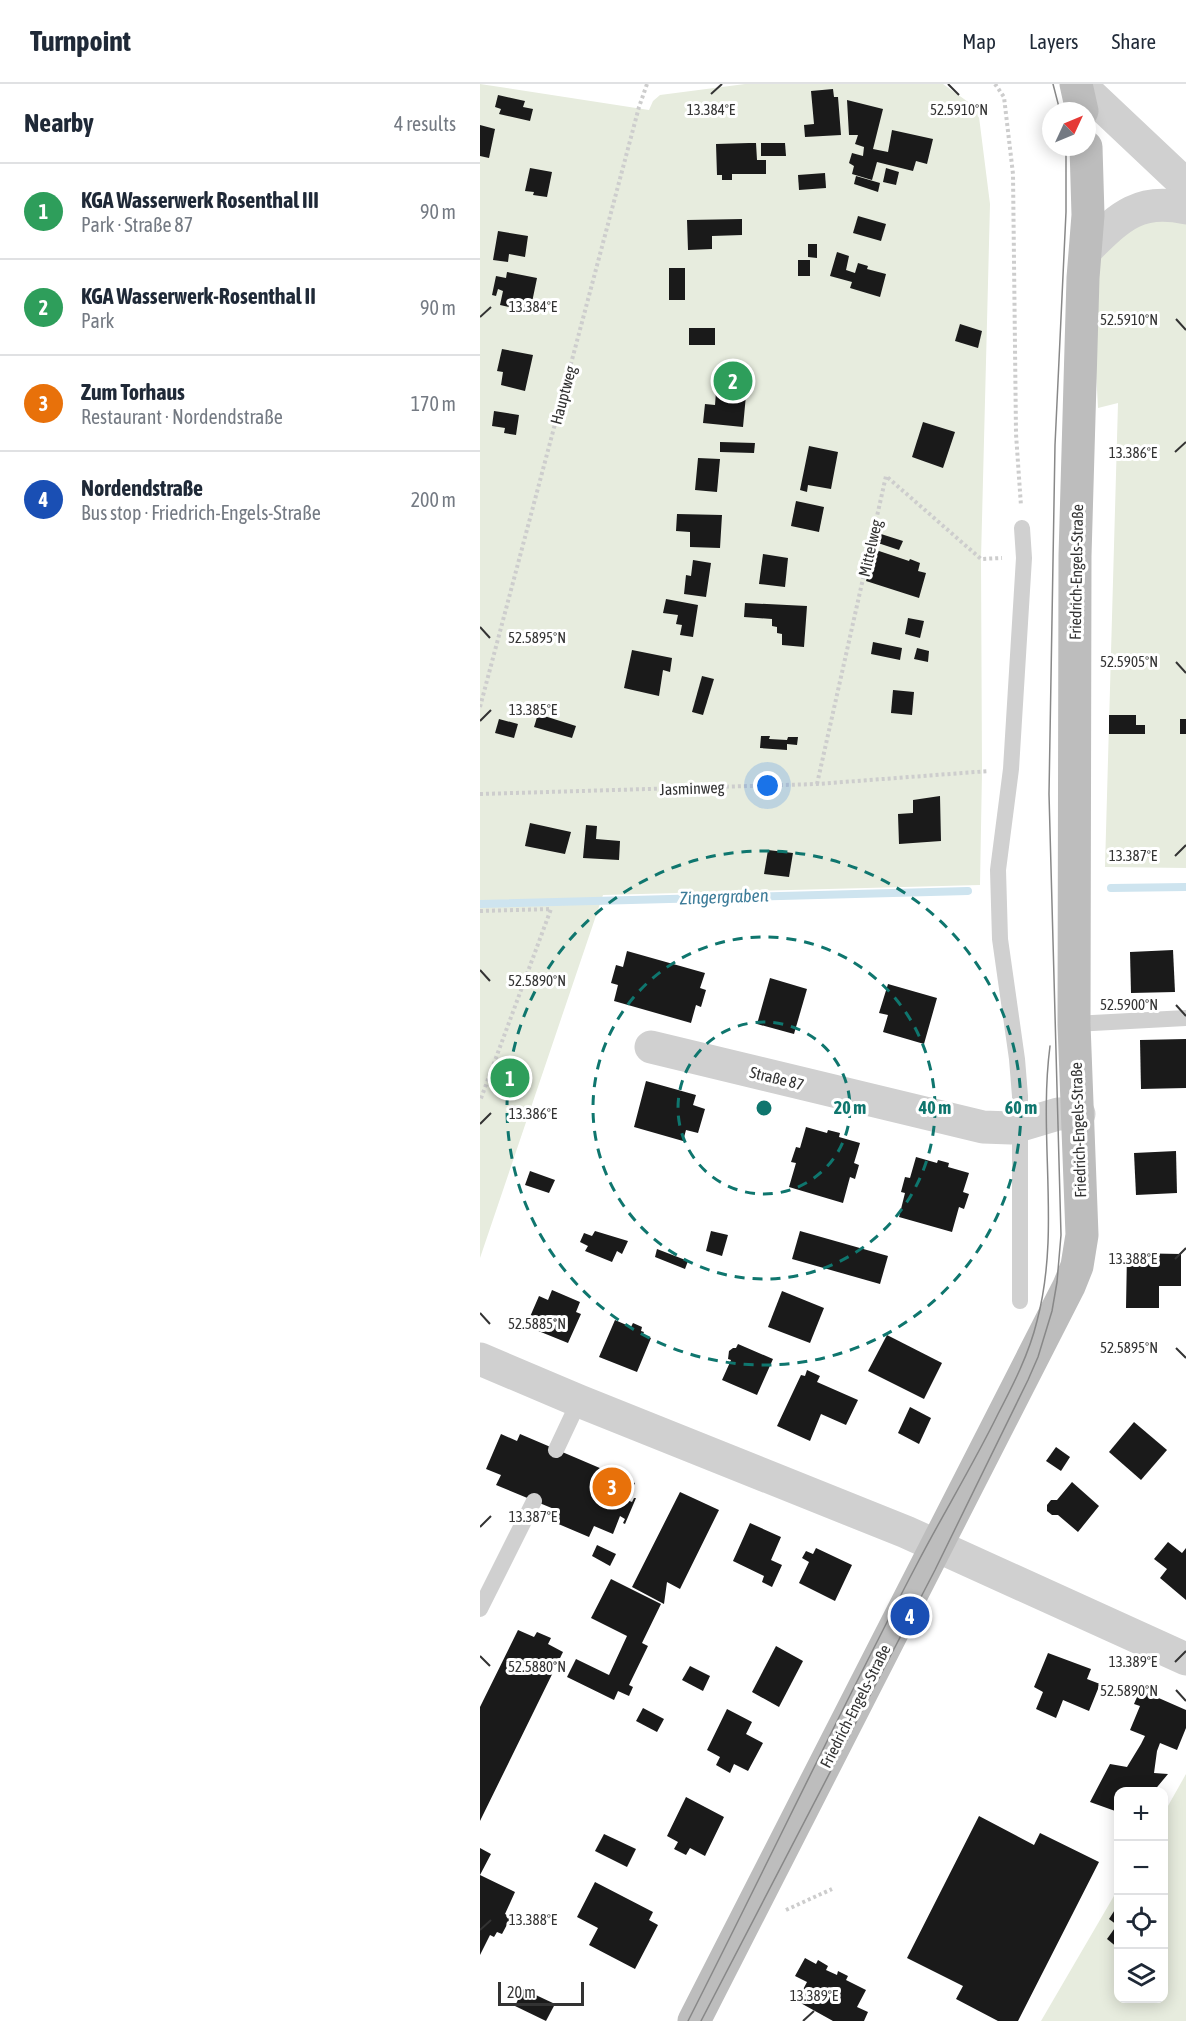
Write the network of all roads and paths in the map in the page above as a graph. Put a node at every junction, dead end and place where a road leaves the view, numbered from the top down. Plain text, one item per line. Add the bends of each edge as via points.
1 (647, 84) edge
2 (995, 84) edge
3 (1078, 84) edge
4 (1081, 102) edge
5 (1086, 156) edge
6 (1186, 185) edge
7 (1186, 208) edge
8 (1086, 250) junction
9 (1022, 528) joint
10 (1024, 558) junction
11 (480, 707) edge
12 (1011, 769) junction
13 (817, 784) junction
14 (480, 794) edge
15 (480, 911) edge
16 (1186, 1018) edge
17 (1074, 1024) junction
18 (651, 1047) dead end
19 (480, 1101) edge
20 (1079, 1114) junction
21 (1021, 1125) junction
22 (1020, 1301) dead end
23 (480, 1359) edge
24 (579, 1401) junction
25 (556, 1450) dead end
26 (534, 1501) dead end
27 (937, 1546) junction
28 (480, 1609) edge
29 (1186, 1659) edge
30 (832, 1889) dead end
31 (786, 1911) dead end
32 (694, 2021) edge

1 - 11 path, Hauptweg
2 - 9 path via 1004,97 1013,174 1016,434
3 - 4 main road
3 - 6 street
5 - 8 main road, Friedrich-Engels-Straße
7 - 8 street via 1137,208
8 - 17 main road, Friedrich-Engels-Straße via 1075,556
9 - 10 lane
10 - 12 lane
10 - 13 path, Mittelweg via 981,559 886,476
12 - 13 path, Jasminweg
12 - 21 lane via 998,870 1000,939 1019,1074
13 - 14 path, Jasminweg
15 - 19 path via 551,909
16 - 17 lane
17 - 20 main road, Friedrich-Engels-Straße
18 - 21 street, Straße 87 via 983,1127
20 - 21 street, Straße 87 via 1058,1114
20 - 27 main road, Friedrich-Engels-Straße via 1082,1235 1074,1275
21 - 22 lane
23 - 24 street
24 - 25 lane
24 - 27 street
26 - 28 lane
27 - 29 street
27 - 32 main road, Friedrich-Engels-Straße
30 - 31 path

